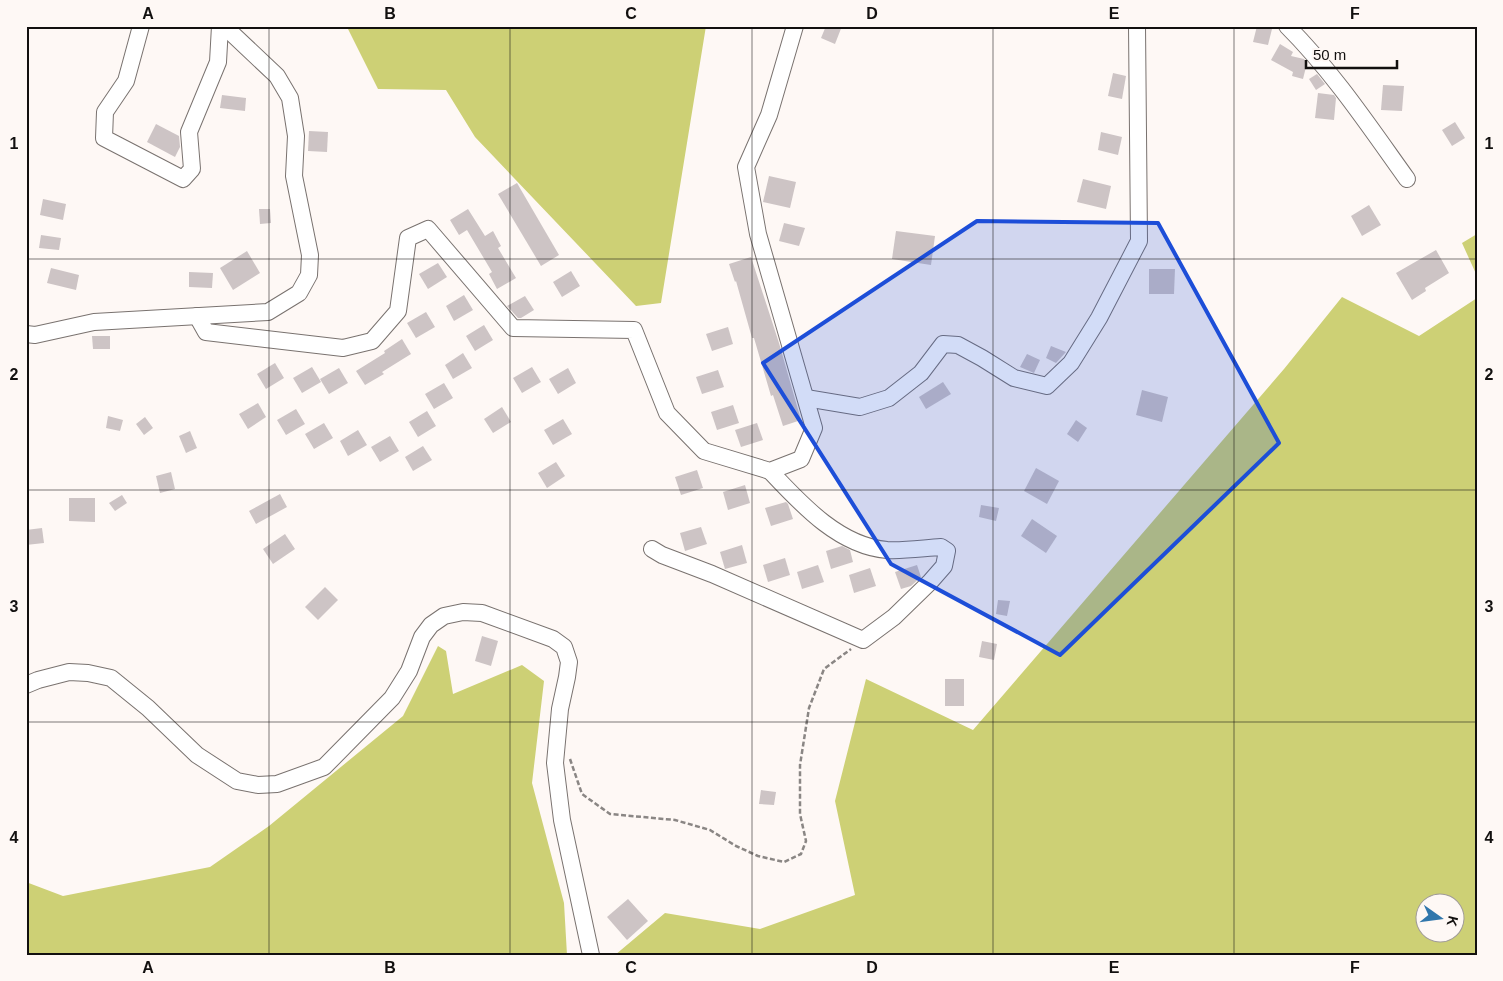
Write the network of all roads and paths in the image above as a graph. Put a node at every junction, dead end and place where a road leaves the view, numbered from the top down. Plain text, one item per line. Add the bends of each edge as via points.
1 (141, 26) edge
2 (220, 26) edge
3 (224, 26) edge
4 (795, 26) edge
5 (1137, 26) edge
6 (1287, 26) edge
7 (1407, 179) dead end
8 (197, 316) junction
9 (26, 334) edge
10 (806, 398) junction
11 (770, 472) junction
12 (652, 549) dead end
13 (863, 640) junction
14 (26, 685) edge
15 (568, 754) dead end
16 (591, 955) edge

1 - 2 street via 126,81 105,112 104,138 183,179 192,169 189,132 218,62
3 - 8 street via 277,76 290,98 296,136 294,176 310,255 309,275 299,293 268,312
4 - 10 street via 769,115 746,167 758,234
5 - 10 street via 1139,241 1099,318 1071,363 1047,386 1014,378 958,345 943,344 921,373 889,398 860,407
6 - 7 street via 1343,91
8 - 9 street via 94,322 35,335
8 - 11 street via 206,332 343,348 372,341 398,311 408,238 428,229 513,328 634,330 667,413 704,451
10 - 11 street via 814,428 801,459
11 - 13 street via 825,523 859,544 886,550 941,547 947,552 944,566 930,582 894,617
12 - 13 street
13 - 15 path via 824,669 809,708 800,766 800,814 806,842 801,854 784,862 758,856 710,830 675,820 610,814 582,794
14 - 16 street via 68,672 111,678 197,755 237,781 277,784 324,767 350,741 392,698 409,671 422,637 444,616 482,613 554,639 564,647 569,662 560,708 555,763 562,820

